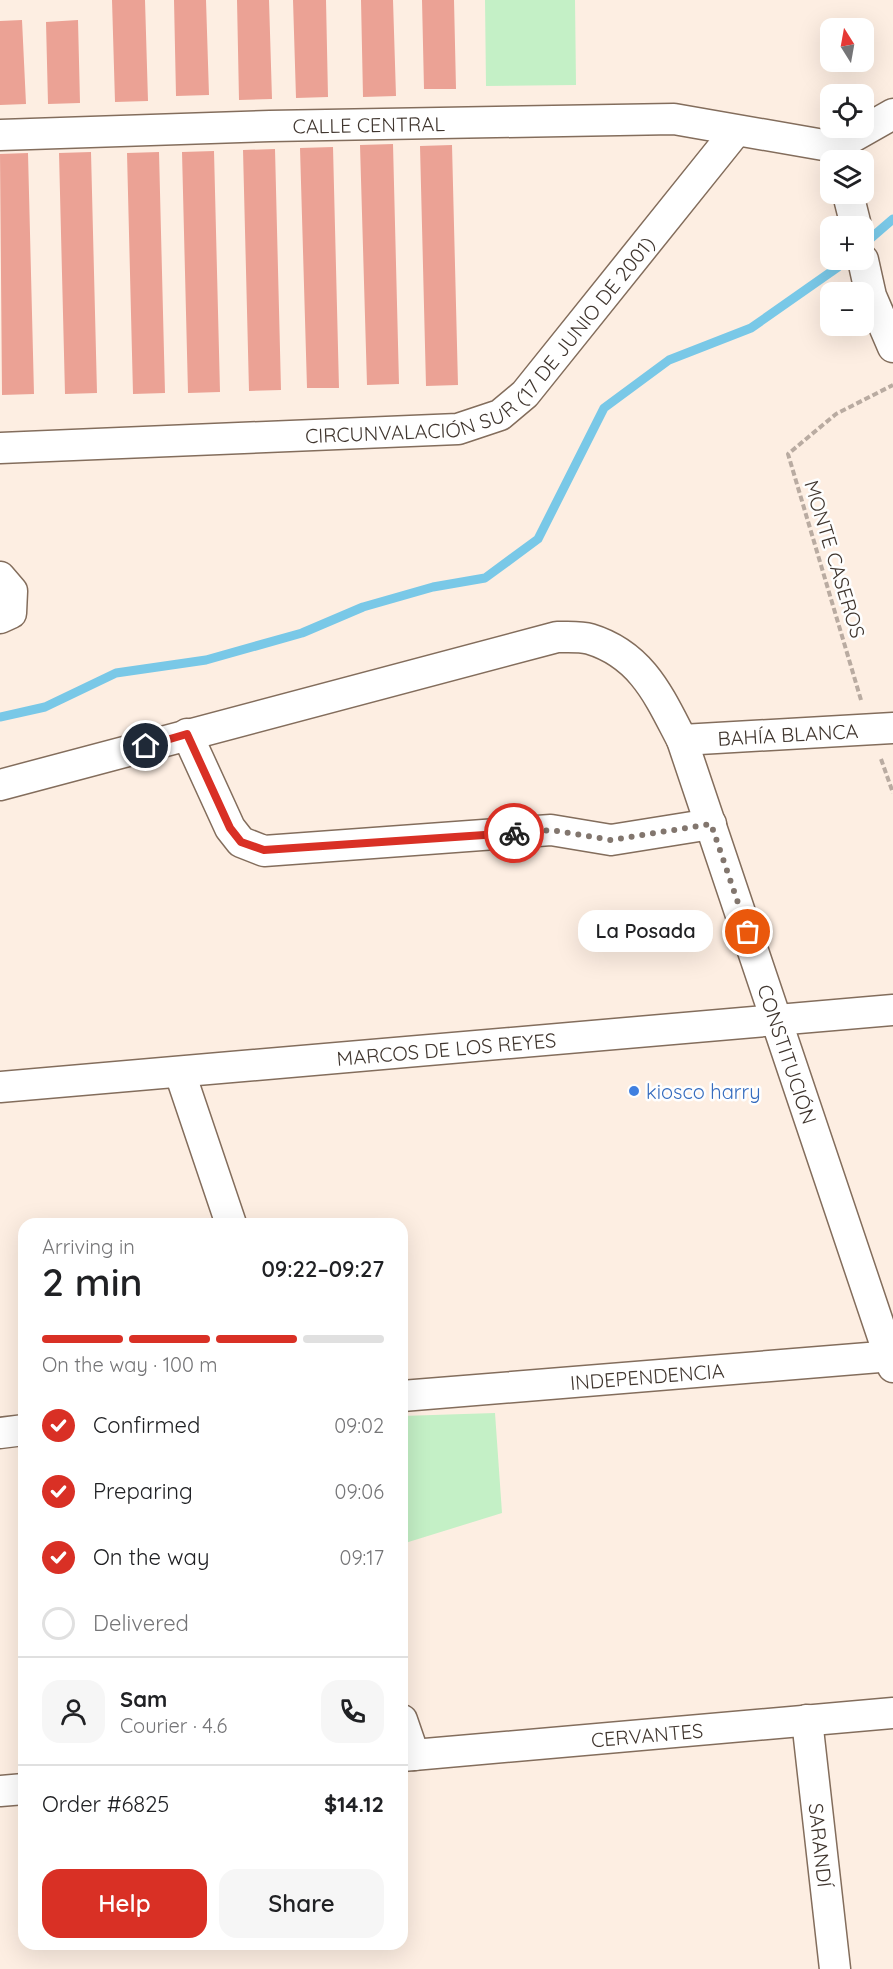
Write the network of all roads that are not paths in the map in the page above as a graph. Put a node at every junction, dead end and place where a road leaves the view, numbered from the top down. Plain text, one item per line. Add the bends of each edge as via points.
1 (893, 114) edge
2 (736, 131) junction
3 (0, 135) edge
4 (820, 150) edge
5 (843, 150) edge
6 (865, 270) edge
7 (893, 347) edge
8 (0, 448) edge
9 (0, 577) edge
10 (0, 618) edge
11 (881, 729) edge
12 (187, 734) junction
13 (682, 740) junction
14 (0, 785) edge
15 (711, 824) junction
16 (893, 1010) edge
17 (777, 1019) junction
18 (180, 1073) junction
19 (0, 1087) edge
20 (229, 1218) edge
21 (892, 1360) edge
22 (408, 1396) edge
23 (18, 1430) edge
24 (0, 1432) edge
25 (893, 1713) edge
26 (807, 1720) junction
27 (408, 1755) edge
28 (18, 1790) edge
29 (0, 1791) edge
30 (835, 1969) edge

1 - 5 street
2 - 3 street, CALLE CENTRAL via 674,119
2 - 4 street
2 - 8 street, CIRCUNVALACIÓN SUR (17 DE JUNIO DE 2001) via 525,394 500,415 458,429
6 - 7 street via 871,296
9 - 10 street via 12,591 11,613
11 - 13 street, BAHÍA BLANCA
12 - 13 street, CONSTITUCIÓN via 557,636 589,639 633,661 653,685
12 - 14 street, CONSTITUCIÓN
12 - 15 street via 230,828 241,842 264,850 551,830 611,840
13 - 15 street, CONSTITUCIÓN
15 - 17 street, CONSTITUCIÓN
16 - 17 street, MARCOS DE LOS REYES
17 - 18 street, MARCOS DE LOS REYES
17 - 21 street, CONSTITUCIÓN
18 - 19 street, MARCOS DE LOS REYES
18 - 20 street
21 - 22 street, INDEPENDENCIA
23 - 24 street
25 - 26 street, CERVANTES
26 - 27 street, CERVANTES
26 - 30 street, SARANDÍ
28 - 29 street

